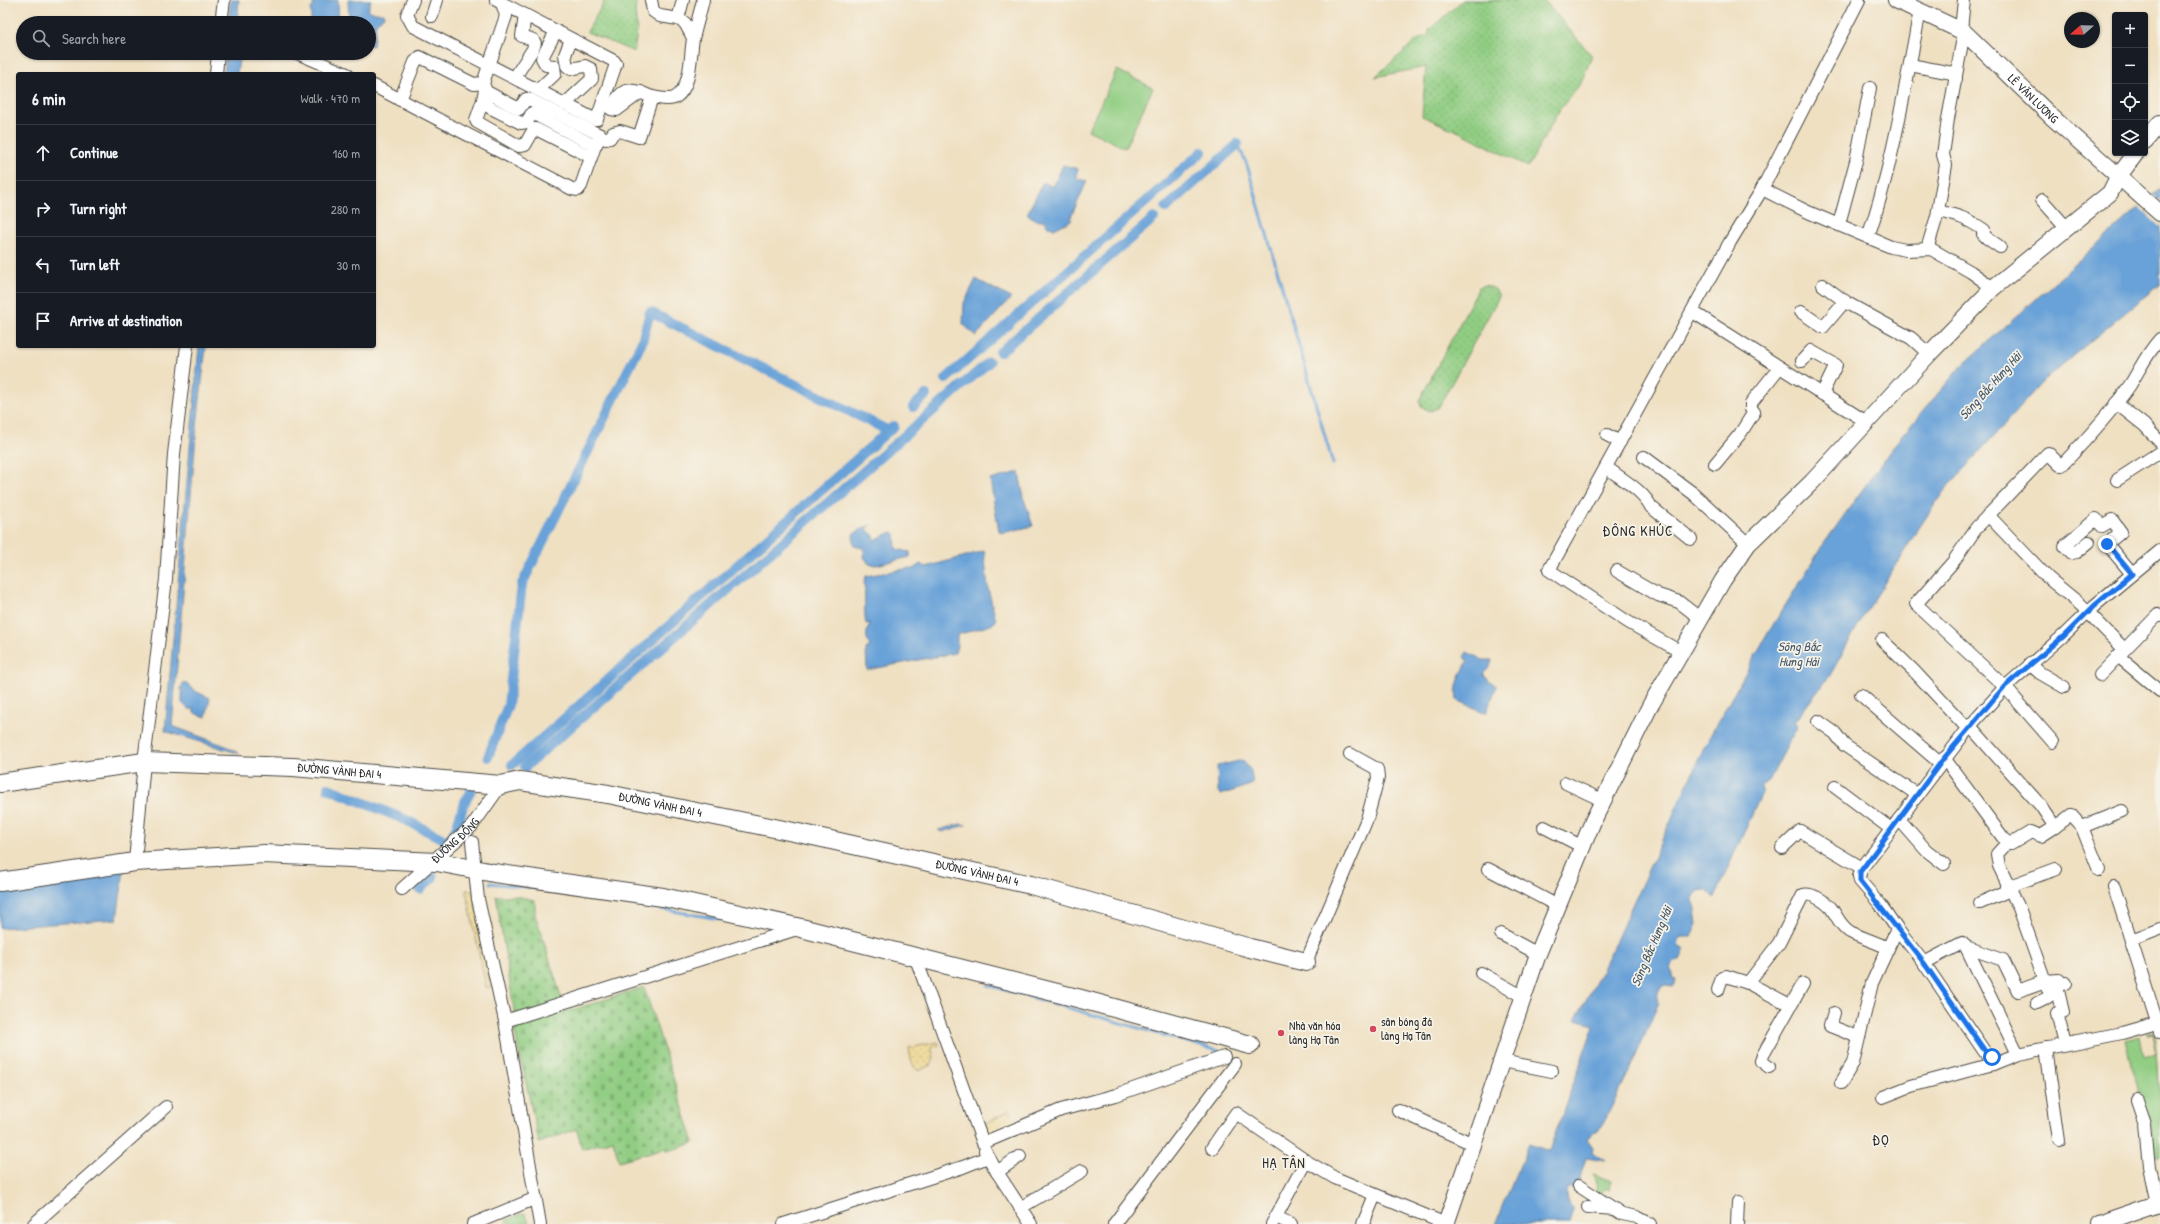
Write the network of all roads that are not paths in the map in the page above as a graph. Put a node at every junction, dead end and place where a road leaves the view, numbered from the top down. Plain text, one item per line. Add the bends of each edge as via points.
1 (224, 0) edge
2 (412, 0) edge
3 (437, 0) edge
4 (651, 0) edge
5 (683, 0) edge
6 (703, 0) edge
7 (1860, 0) edge
8 (1896, 0) edge
9 (1964, 0) edge
10 (499, 1) edge
11 (1920, 11) junction
12 (522, 14) junction
13 (222, 16) edge
14 (432, 16) dead end
15 (506, 16) junction
16 (678, 20) junction
17 (556, 31) junction
18 (1962, 31) junction
19 (693, 38) junction
20 (571, 39) junction
21 (217, 60) edge
22 (314, 60) edge
23 (490, 64) junction
24 (1910, 65) junction
25 (216, 72) edge
26 (342, 72) edge
27 (515, 77) junction
28 (1956, 80) junction
29 (376, 87) edge
30 (1870, 88) dead end
31 (538, 90) junction
32 (484, 91) junction
33 (640, 92) dead end
34 (652, 97) junction
35 (400, 100) junction
36 (565, 104) junction
37 (2160, 123) edge
38 (2148, 137) edge
39 (595, 146) junction
40 (2134, 156) edge
41 (2118, 177) junction
42 (1762, 189) junction
43 (2042, 200) dead end
44 (1938, 211) junction
45 (2160, 213) edge
46 (1839, 224) junction
47 (2066, 228) junction
48 (1868, 237) junction
49 (2000, 248) dead end
50 (1927, 249) junction
51 (1823, 285) dead end
52 (1993, 288) junction
53 (1845, 301) junction
54 (1693, 312) junction
55 (1802, 312) dead end
56 (2160, 339) edge
57 (187, 348) edge
58 (1929, 354) junction
59 (1802, 361) dead end
60 (1779, 368) junction
61 (1822, 394) junction
62 (2116, 403) junction
63 (1868, 423) junction
64 (1607, 435) dead end
65 (1620, 442) junction
66 (2160, 442) edge
67 (2160, 452) edge
68 (1644, 457) dead end
69 (1715, 464) dead end
70 (1606, 467) junction
71 (2117, 480) dead end
72 (1988, 515) junction
73 (1691, 539) dead end
74 (2088, 542) dead end
75 (1748, 544) junction
76 (2160, 551) edge
77 (1617, 571) dead end
78 (2132, 574) junction
79 (2088, 612) junction
80 (2160, 616) edge
81 (1701, 619) junction
82 (1882, 640) dead end
83 (1681, 652) junction
84 (2121, 653) junction
85 (2030, 664) junction
86 (2100, 675) dead end
87 (2004, 687) junction
88 (2064, 687) dead end
89 (2160, 691) edge
90 (1861, 695) dead end
91 (1818, 721) dead end
92 (1969, 727) junction
93 (2053, 742) dead end
94 (1350, 754) dead end
95 (1942, 761) junction
96 (144, 762) junction
97 (0, 783) edge
98 (1566, 783) dead end
99 (501, 785) junction
100 (1835, 787) dead end
101 (1918, 795) junction
102 (1602, 800) junction
103 (2122, 811) dead end
104 (1899, 819) junction
105 (1544, 827) dead end
106 (2055, 827) junction
107 (2082, 827) junction
108 (1890, 829) junction
109 (466, 839) junction
110 (2008, 842) junction
111 (1583, 847) junction
112 (1782, 848) dead end
113 (135, 862) junction
114 (433, 862) junction
115 (1944, 864) dead end
116 (475, 868) junction
117 (1862, 868) junction
118 (1488, 869) dead end
119 (2056, 869) dead end
120 (2099, 870) dead end
121 (0, 882) edge
122 (2114, 887) dead end
123 (2008, 888) junction
124 (402, 889) dead end
125 (1980, 903) dead end
126 (1558, 906) junction
127 (802, 928) junction
128 (1897, 929) junction
129 (2160, 929) edge
130 (1501, 934) dead end
131 (2131, 940) junction
132 (1966, 947) junction
133 (1888, 948) junction
134 (1538, 954) junction
135 (915, 956) junction
136 (1306, 962) joint
137 (1924, 963) junction
138 (1480, 973) dead end
139 (2045, 981) junction
140 (1748, 984) junction
141 (1802, 984) dead end
142 (1718, 990) dead end
143 (1522, 996) junction
144 (2037, 1003) dead end
145 (1790, 1005) junction
146 (1834, 1013) dead end
147 (505, 1021) junction
148 (2157, 1024) edge
149 (1858, 1037) junction
150 (2065, 1044) junction
151 (1250, 1045) dead end
152 (2046, 1048) junction
153 (2018, 1054) junction
154 (1994, 1059) junction
155 (1502, 1061) junction
156 (1769, 1067) dead end
157 (1552, 1071) dead end
158 (1841, 1083) dead end
159 (1883, 1097) dead end
160 (2137, 1100) dead end
161 (166, 1107) dead end
162 (1398, 1110) dead end
163 (2059, 1140) dead end
164 (983, 1143) junction
165 (1473, 1144) junction
166 (1212, 1148) dead end
167 (1020, 1156) dead end
168 (988, 1157) junction
169 (1306, 1161) junction
170 (1082, 1171) dead end
171 (996, 1172) junction
172 (1579, 1186) dead end
173 (1375, 1195) junction
174 (534, 1199) junction
175 (1738, 1202) dead end
176 (2159, 1204) edge
177 (1588, 1207) dead end
178 (1020, 1208) junction
179 (1616, 1209) junction
180 (1274, 1220) edge
181 (34, 1224) edge
182 (473, 1224) edge
183 (540, 1224) edge
184 (784, 1224) edge
185 (1031, 1224) edge
186 (1114, 1224) edge
187 (1291, 1224) edge
188 (1363, 1224) edge
189 (1446, 1224) edge
190 (1650, 1224) edge
191 (1737, 1224) edge
192 (2099, 1224) edge

1 - 13 street
2 - 23 street via 407,15 413,26
3 - 14 street
4 - 16 street via 653,11 660,16
5 - 16 street
6 - 19 street
7 - 42 street
8 - 11 street, LÊ VĂN LƯƠNG
9 - 18 street
10 - 12 street
10 - 15 street
11 - 18 street, LÊ VĂN LƯƠNG
11 - 24 street
12 - 15 street via 513,13
12 - 17 street
12 - 27 street via 522,36 535,43
15 - 23 street
16 - 19 street via 685,23
17 - 20 street
17 - 31 street via 542,58 546,65 554,66 555,74
18 - 28 street
18 - 41 street, LÊ VĂN LƯƠNG
19 - 34 street via 687,78 682,90 671,99
20 - 36 street via 565,56 567,66 572,69 585,66 591,69 592,78
20 - 36 street via 616,64 598,119
21 - 25 street
22 - 26 street
23 - 27 street
23 - 32 street
24 - 28 street via 1947,72
24 - 48 street via 1895,136
27 - 31 street
28 - 44 street via 1943,155 1946,165
29 - 35 street
30 - 46 street via 1856,161
31 - 36 street
32 - 35 street via 420,57 415,62
32 - 39 street via 489,107 521,123 527,122 532,113
32 - 39 street via 477,122 519,146 524,145 536,129
33 - 34 street
34 - 39 street via 639,137 620,131
35 - 39 street via 578,190
37 - 38 street
40 - 41 street
41 - 45 street, LÊ VĂN LƯƠNG
41 - 47 street via 2110,193
42 - 46 street
42 - 54 street
43 - 47 street
44 - 49 street via 1961,216 1977,225 1984,230 1983,234 1987,238
44 - 50 street
46 - 48 street
47 - 52 street
48 - 50 street via 1891,247 1906,250
50 - 52 street via 1938,252
51 - 53 street
52 - 58 street
53 - 55 street via 1823,327
53 - 58 street via 1889,324
54 - 60 street
54 - 65 street
56 - 62 street via 2151,348
57 - 96 street via 174,454 162,618
58 - 63 street
59 - 61 street via 1811,350 1836,365
60 - 61 street
60 - 69 street via 1751,403 1754,412 1740,434
61 - 63 street
62 - 66 street
62 - 72 street via 2094,432 2062,465 2048,453
63 - 75 street
64 - 65 street
65 - 70 street
67 - 71 street
68 - 75 street via 1694,494
70 - 73 street via 1633,487 1651,507
70 - 83 street via 1549,570 1628,622
72 - 79 street via 2048,578
72 - 87 street via 1916,604
74 - 78 street via 2077,552 2072,552 2065,546 2096,519 2102,526 2112,520 2121,532 2107,544
75 - 81 street via 1723,580
76 - 78 street
77 - 81 street via 1658,596 1679,602
78 - 79 street
79 - 84 street
79 - 85 street
80 - 84 street via 2158,615
81 - 83 street
82 - 92 street
83 - 102 street
84 - 86 street
84 - 89 street
85 - 87 street
85 - 88 street
87 - 92 street
87 - 93 street
90 - 95 street
91 - 101 street via 1834,733 1844,745
92 - 95 street
92 - 106 street via 2041,806
94 - 136 street via 1377,769 1378,778 1367,820
95 - 101 street
95 - 110 street
96 - 97 main road, ĐƯỜNG VÀNH ĐAI 4
96 - 99 main road, ĐƯỜNG VÀNH ĐAI 4 via 294,767
96 - 113 street
98 - 102 street
99 - 109 street, ĐƯỜNG ĐỒNG
99 - 136 main road, ĐƯỜNG VÀNH ĐAI 4 via 520,781 608,794 821,838 1031,885
100 - 108 street
101 - 104 street
102 - 111 street
103 - 107 street
104 - 108 street
104 - 115 street via 1926,850
105 - 111 street
106 - 107 street via 2071,815
106 - 110 street via 2041,836 2031,832 2011,844
107 - 120 street
108 - 117 street via 1869,862
109 - 114 street, ĐƯỜNG ĐỒNG via 449,848
109 - 116 street
110 - 123 street via 1997,854
111 - 126 street
112 - 117 street via 1800,831
113 - 114 main road via 264,854
113 - 121 main road
114 - 116 main road
114 - 124 street, ĐƯỜNG ĐỒNG
116 - 127 main road via 664,897
116 - 147 street via 478,899
117 - 128 street via 1860,881
118 - 126 street
119 - 123 street
122 - 131 street
123 - 125 street
123 - 139 street via 2019,908
126 - 134 street
127 - 135 main road
127 - 147 street
128 - 133 street
128 - 137 street
129 - 131 street
130 - 134 street
131 - 148 street
132 - 137 street via 1962,943
132 - 139 street via 2003,960 2018,991
132 - 153 street
133 - 140 street via 1850,932 1835,918 1830,906 1807,894 1803,895 1779,944
133 - 149 street via 1872,983
134 - 143 street
135 - 151 main road
135 - 164 street
137 - 154 street
138 - 143 street
139 - 144 street via 2049,997
139 - 150 street via 2062,982 2057,986 2063,1012 2057,1013
140 - 142 street via 1726,976 1722,978
140 - 145 street
141 - 145 street
143 - 155 street
145 - 156 street via 1763,1055 1761,1061
146 - 149 street via 1830,1026
147 - 174 street
148 - 150 street
149 - 158 street via 1853,1063
150 - 152 street
152 - 153 street
152 - 163 street
153 - 154 street
154 - 159 street
155 - 157 street
155 - 165 street
160 - 176 street via 2146,1123 2149,1170
161 - 181 street
162 - 165 street
164 - 168 street
164 - 186 street via 1061,1110 1229,1061
165 - 189 street
166 - 169 street via 1236,1113
167 - 171 street
168 - 171 street
168 - 184 street
169 - 173 street via 1335,1178
169 - 180 street
170 - 178 street
171 - 178 street
172 - 179 street
173 - 188 street
173 - 189 street
174 - 182 street
174 - 183 street
175 - 191 street
176 - 192 street
177 - 179 street
178 - 185 street
179 - 190 street via 1622,1214 1637,1217
180 - 187 street

